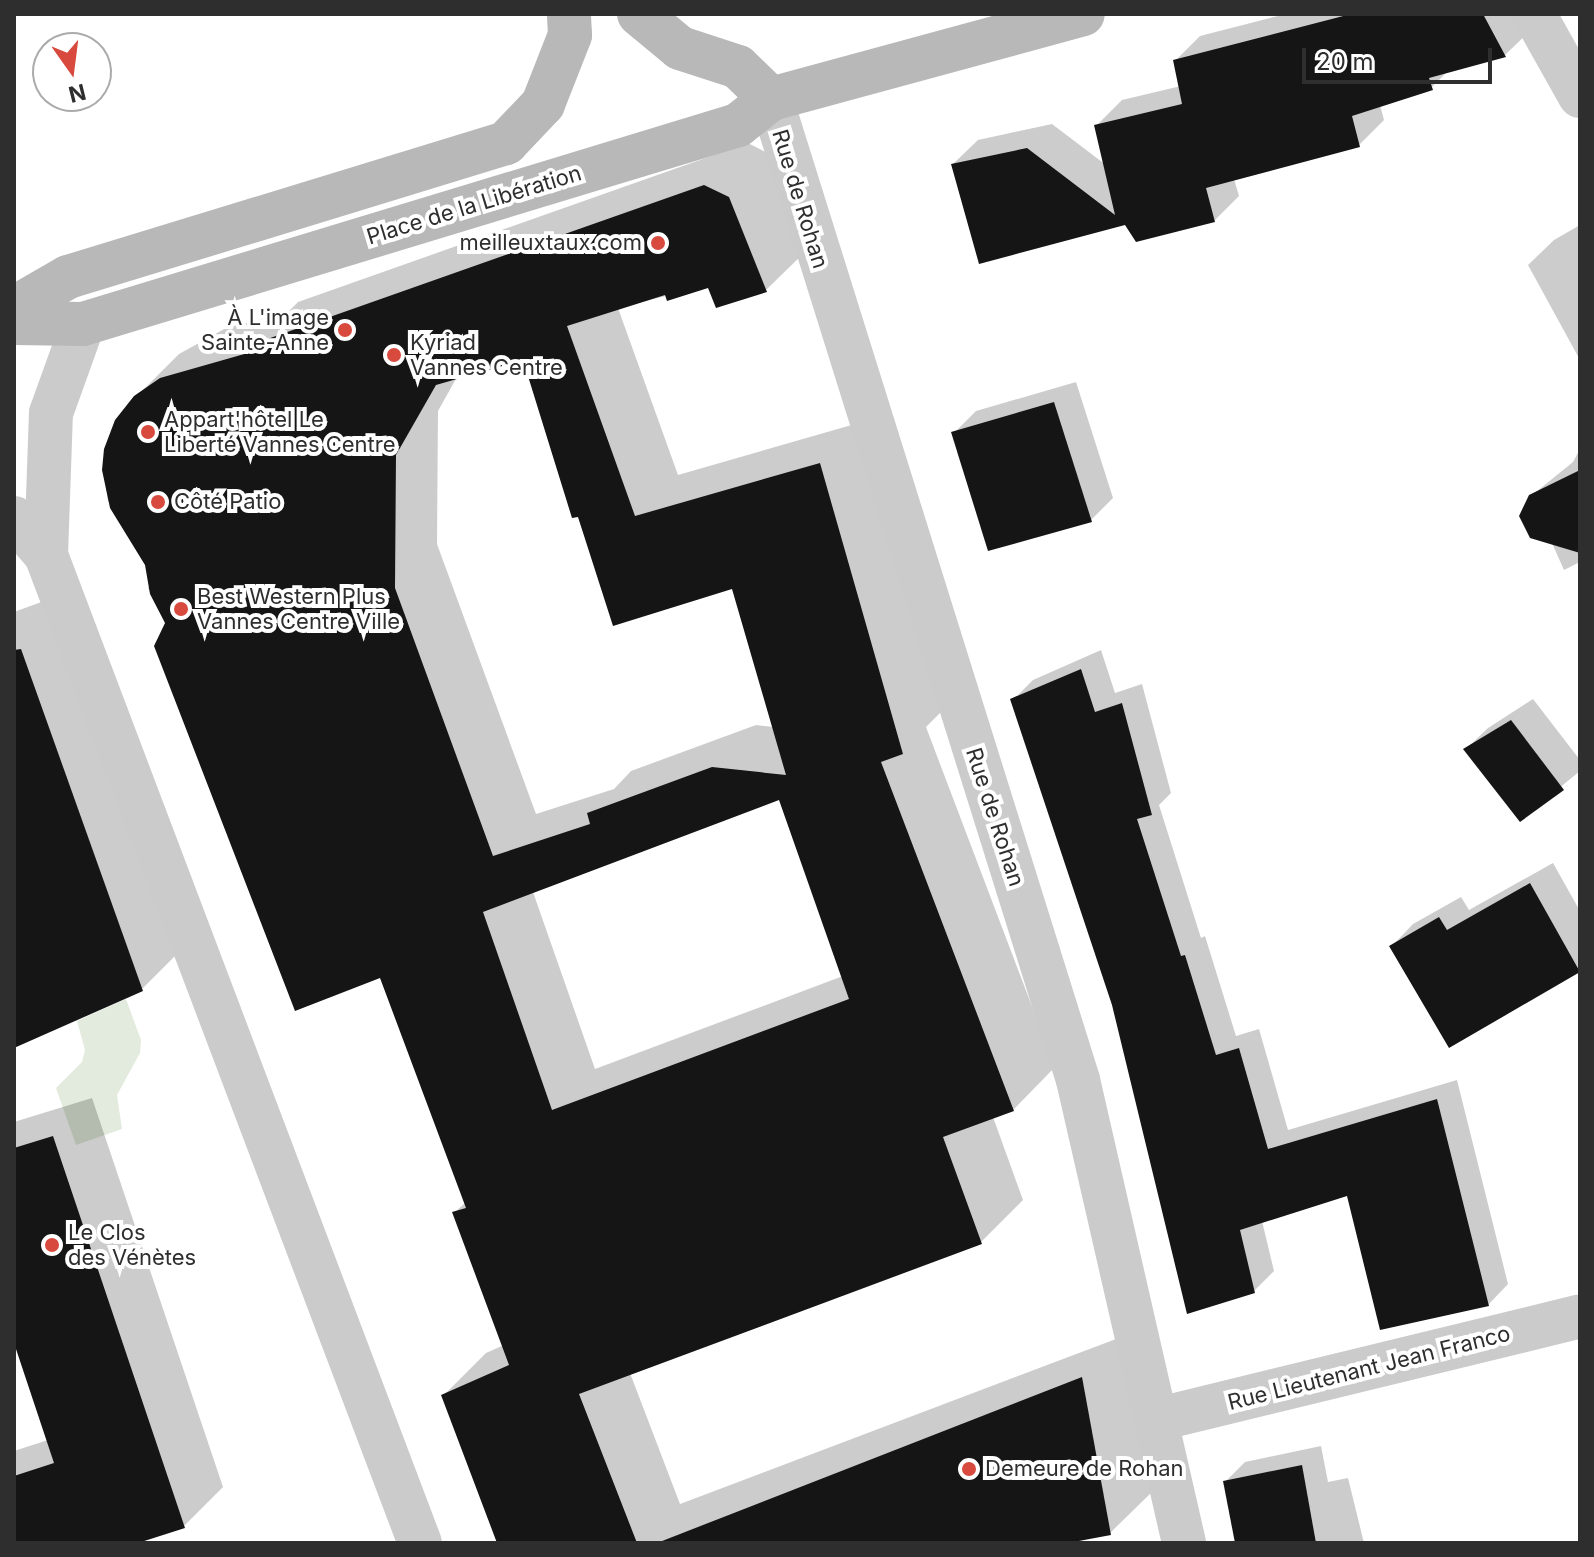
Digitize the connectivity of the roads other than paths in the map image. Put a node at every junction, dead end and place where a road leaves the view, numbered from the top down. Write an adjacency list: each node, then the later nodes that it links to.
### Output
1 (569, 14): 7 (main road)
2 (639, 14): 6 (main road)
3 (1083, 14): 6 (main road)
4 (1534, 14): 5 (street)
5 (1580, 96)
6 (771, 99): 9 (main road, Place de la Libération); 13 (street, Rue de Rohan)
7 (14, 308)
8 (14, 323): 9 (main road, Place de la Libération)
9 (83, 324): 11 (street)
10 (14, 518): 11 (street)
11 (46, 555): 14 (street)
12 (1580, 1316): 13 (street, Rue Lieutenant Jean Franco)
13 (1159, 1419): 15 (street, Rue de Rohan)
14 (420, 1543)
15 (1184, 1543)

